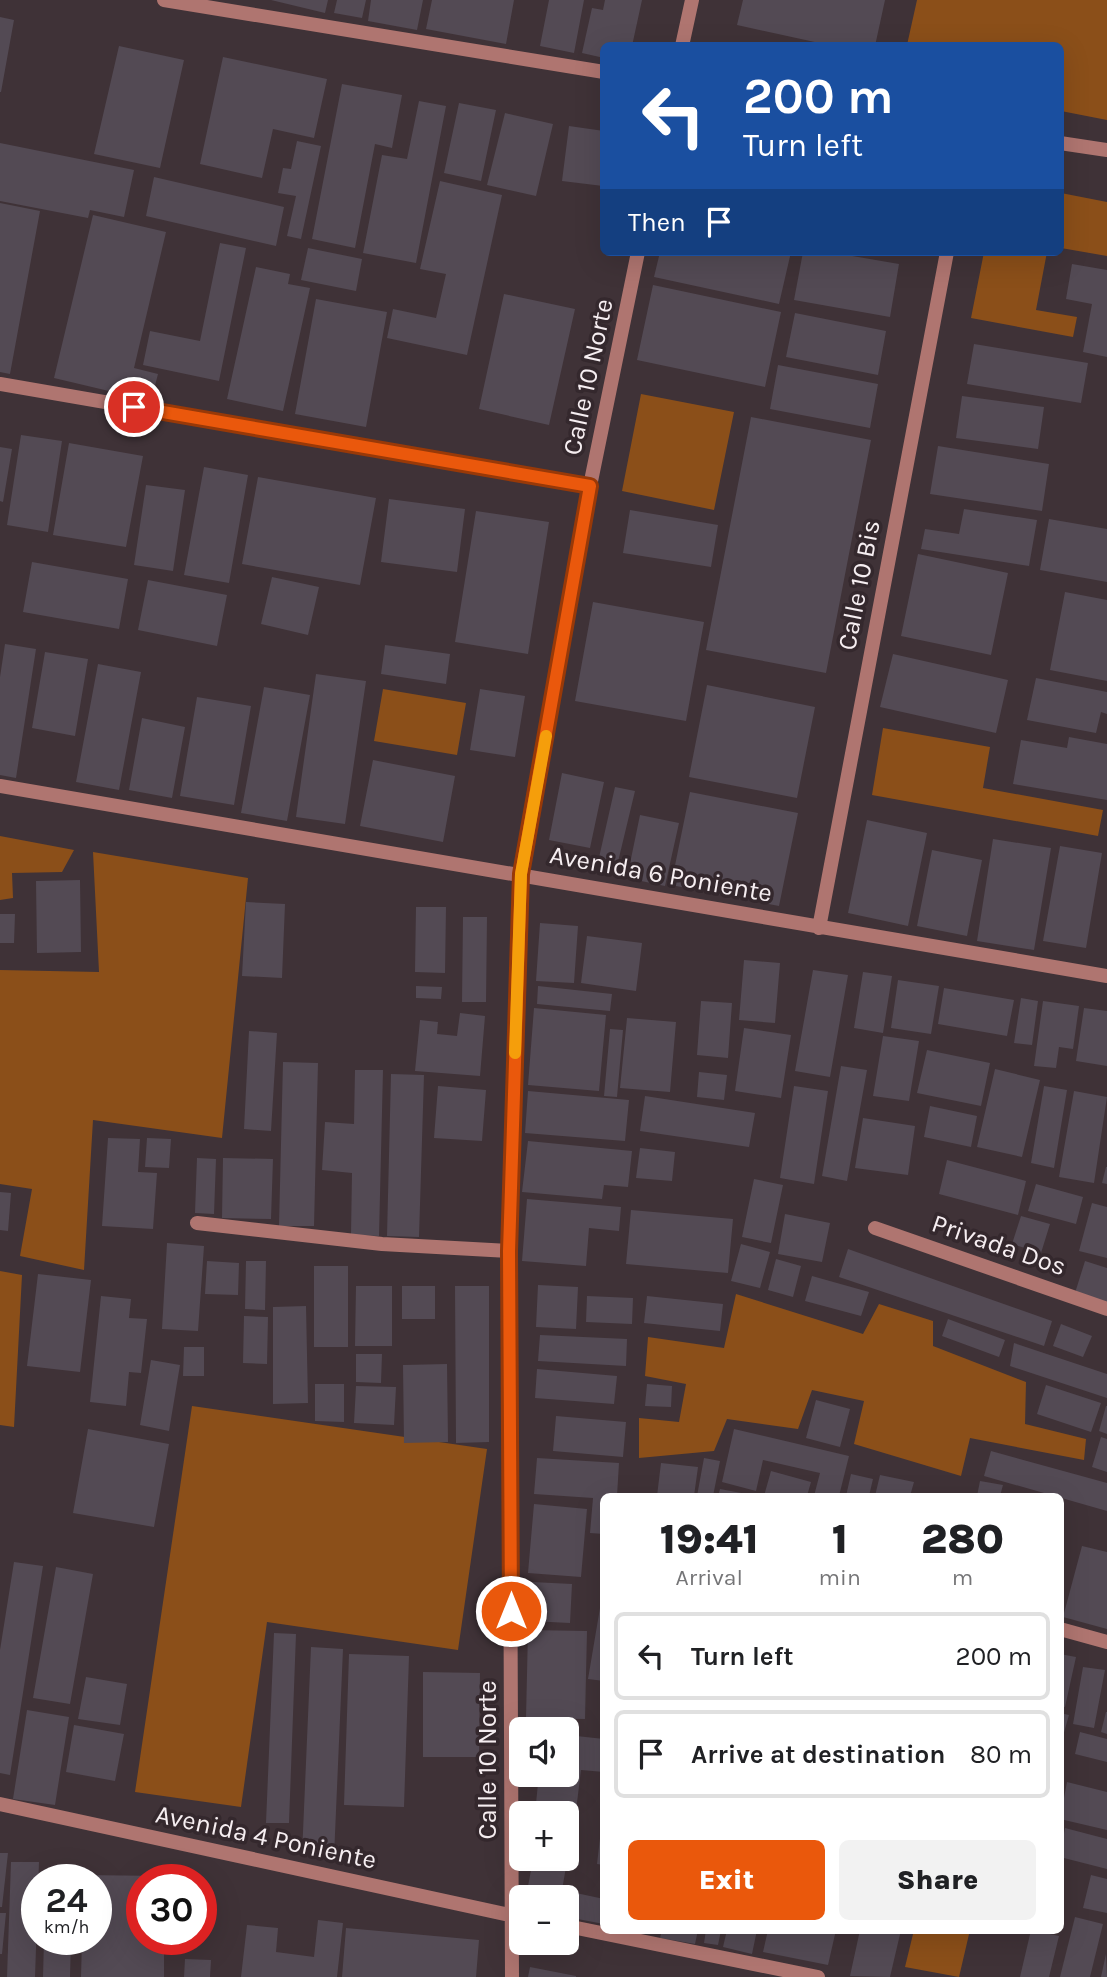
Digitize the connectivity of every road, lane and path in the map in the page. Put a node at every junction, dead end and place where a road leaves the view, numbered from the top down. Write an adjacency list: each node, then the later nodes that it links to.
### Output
1 (164, 0): 4 (street)
2 (692, 0): 3 (street)
3 (683, 42)
4 (600, 71)
5 (1064, 144): 6 (street)
6 (1107, 150)
7 (637, 256): 10 (street, Calle 10 Norte)
8 (946, 256): 13 (street, Calle 10 Bis)
9 (0, 384): 10 (street)
10 (590, 486): 12 (street, Calle 10 Norte)
11 (0, 786): 12 (street, Avenida 6 Poniente)
12 (521, 874): 13 (street, Avenida 6 Poniente); 17 (street, Calle 10 Norte)
13 (819, 928): 14 (street, Avenida 6 Poniente)
14 (1107, 976)
15 (197, 1223): 17 (street)
16 (875, 1228): 18 (street, Privada Dos)
17 (509, 1251): 22 (street, Calle 10 Norte)
18 (1107, 1309)
19 (1064, 1630): 20 (street)
20 (1107, 1642)
21 (0, 1804): 23 (street, Avenida 4 Poniente)
22 (517, 1885)
23 (509, 1914)
24 (579, 1928): 25 (street)
25 (600, 1933)
26 (606, 1934): 29 (street)
27 (514, 1955): 28 (street, Calle 10 Norte)
28 (512, 1977)
29 (818, 1977)

